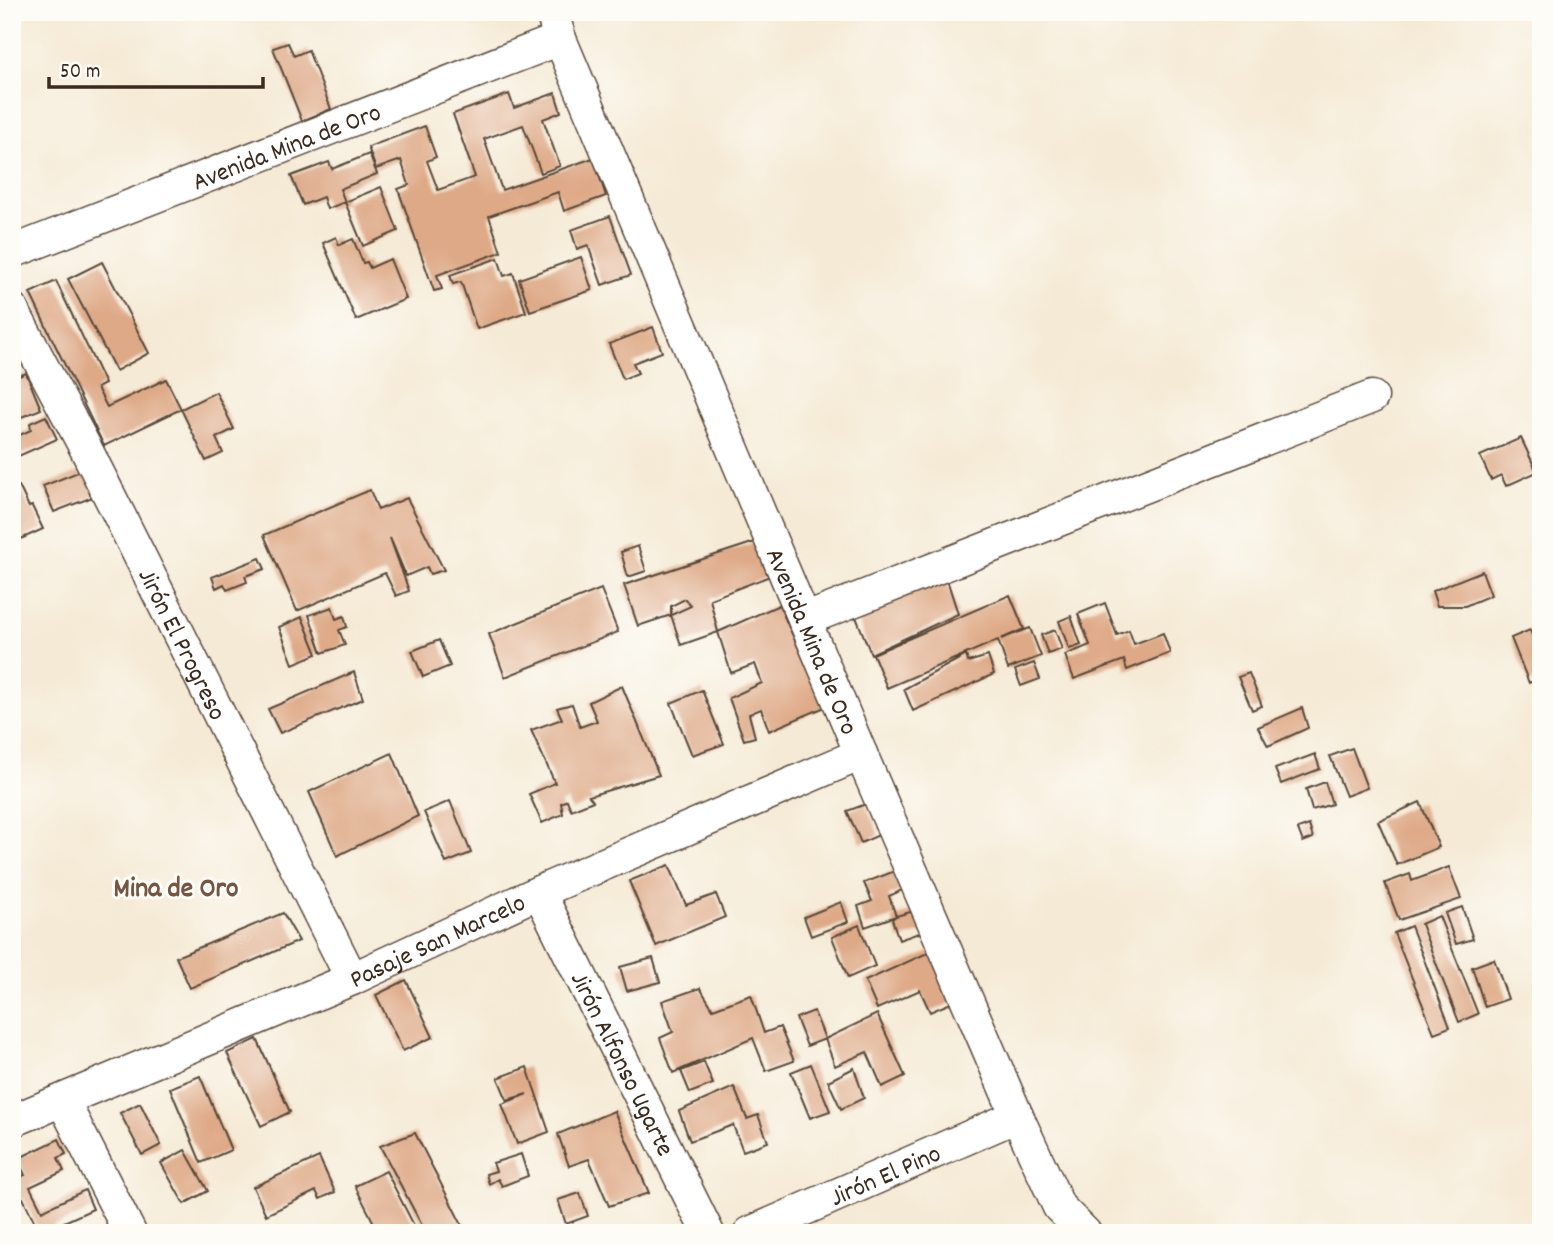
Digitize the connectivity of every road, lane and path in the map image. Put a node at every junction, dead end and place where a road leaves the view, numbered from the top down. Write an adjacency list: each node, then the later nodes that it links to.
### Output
1 (556, 26): 2 (street, Avenida Mina de Oro); 5 (street, Avenida Mina de Oro)
2 (12, 252)
3 (12, 309): 8 (street, Jirón El Progreso)
4 (1372, 397): 5 (street)
5 (804, 620): 6 (street, Avenida Mina de Oro)
6 (861, 754): 7 (street, Pasaje San Marcelo); 10 (street, Avenida Mina de Oro)
7 (539, 892): 8 (street, Pasaje San Marcelo); 13 (street, Jirón Alfonso Ugarte)
8 (352, 979): 9 (street, Pasaje San Marcelo)
9 (63, 1101): 11 (street, Pasaje San Marcelo); 12 (street)
10 (1017, 1116): 14 (street, Jirón El Pino); 15 (street, Avenida Mina de Oro)
11 (12, 1121)
12 (130, 1233)
13 (708, 1233)
14 (750, 1233)
15 (1085, 1233)

